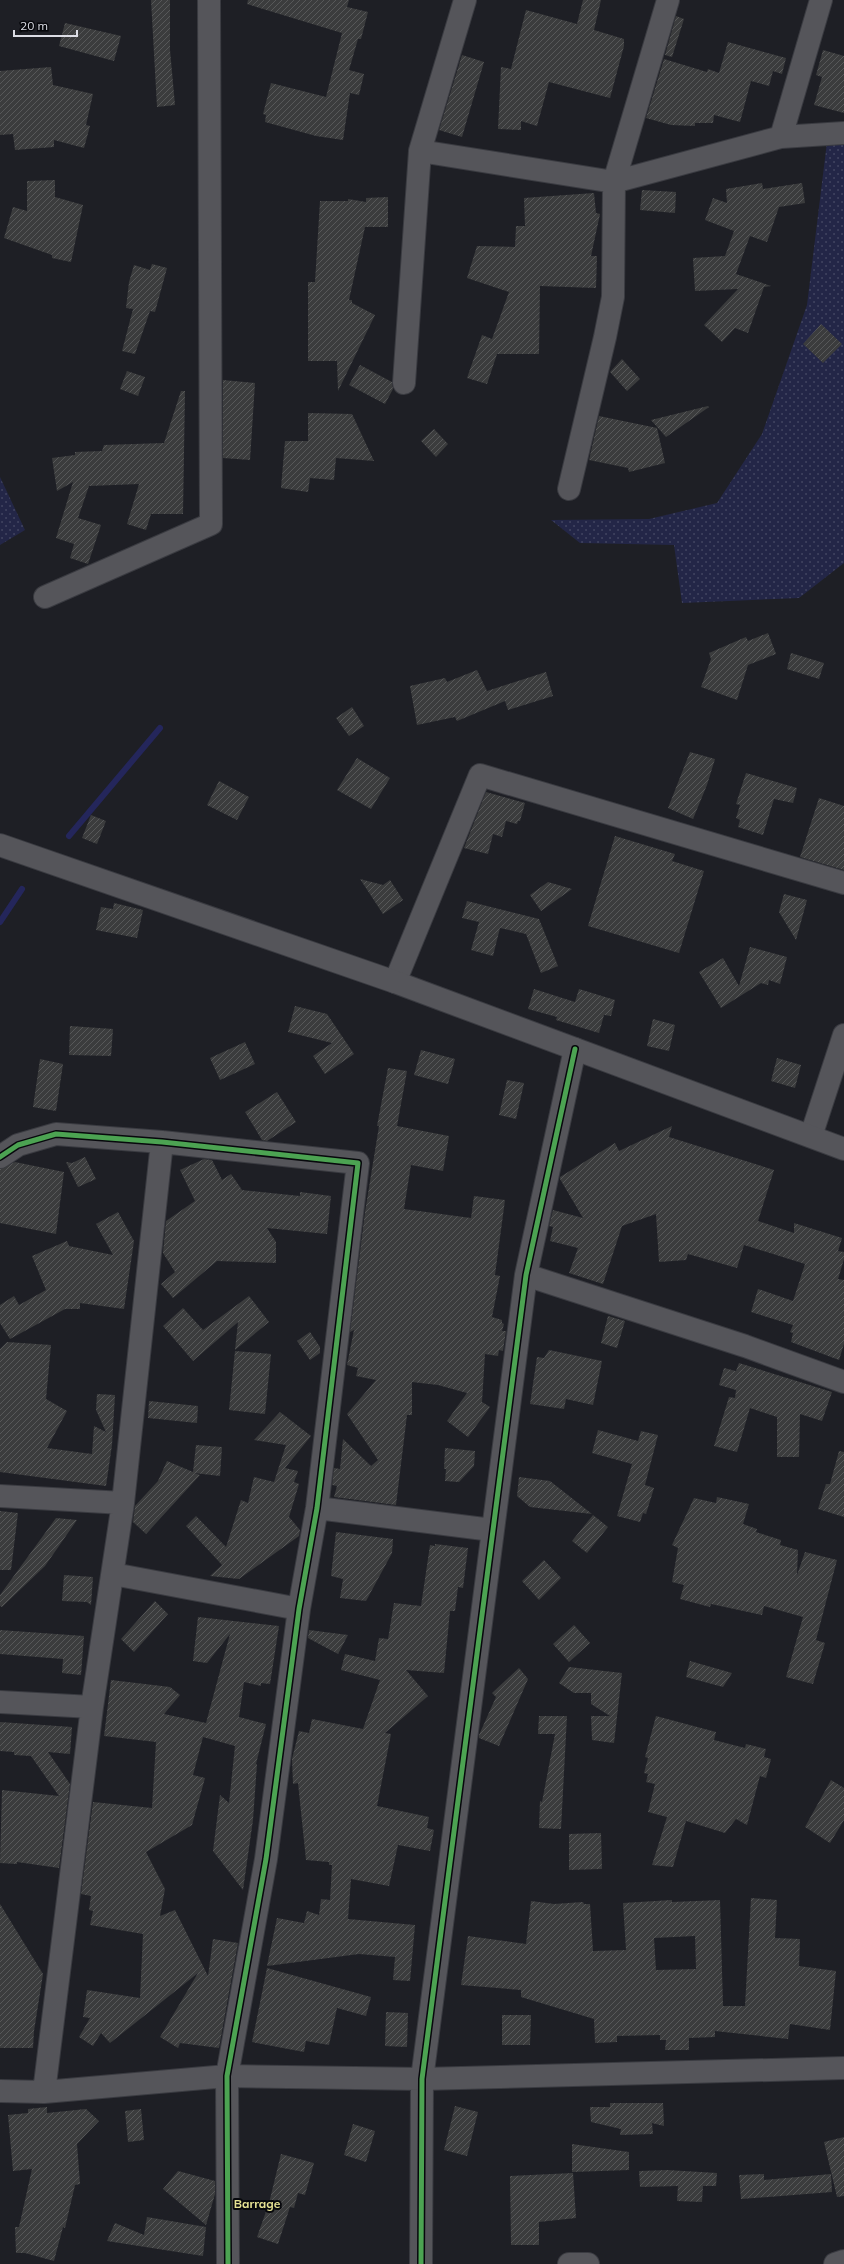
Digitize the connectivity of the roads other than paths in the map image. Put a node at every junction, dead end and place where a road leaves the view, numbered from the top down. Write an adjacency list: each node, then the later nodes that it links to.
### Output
1 (209, 0): 11 (street)
2 (465, 0): 7 (street)
3 (668, 0): 8 (street)
4 (821, 0): 6 (street)
5 (844, 133): 6 (street)
6 (781, 137): 8 (street)
7 (420, 150): 8 (street); 9 (street)
8 (614, 182): 10 (street)
9 (404, 383)
10 (568, 489)
11 (45, 597)
12 (0, 845): 14 (street)
13 (844, 883): 14 (street)
14 (395, 982): 16 (street)
15 (844, 1035): 17 (street)
16 (575, 1049): 17 (street); 21 (street)
17 (811, 1136): 19 (street)
18 (162, 1142): 20 (street); 24 (street); 25 (street)
19 (844, 1149)
20 (0, 1157)
21 (526, 1275): 22 (street); 26 (street)
22 (844, 1382)
23 (0, 1496): 24 (street)
24 (124, 1503): 27 (street)
25 (317, 1508): 26 (street); 28 (street)
26 (492, 1530): 33 (street)
27 (113, 1574): 28 (street); 30 (street)
28 (299, 1609): 32 (street)
29 (0, 1702): 30 (street)
30 (92, 1707): 35 (street)
31 (844, 2068): 33 (street)
32 (227, 2076): 33 (street); 35 (street); 37 (street)
33 (422, 2079): 38 (street)
34 (0, 2091): 35 (street)
35 (44, 2092)
36 (844, 2262): 41 (street)
37 (228, 2264)
38 (421, 2264)
39 (569, 2264): 40 (street)
40 (588, 2264)
41 (835, 2264)

